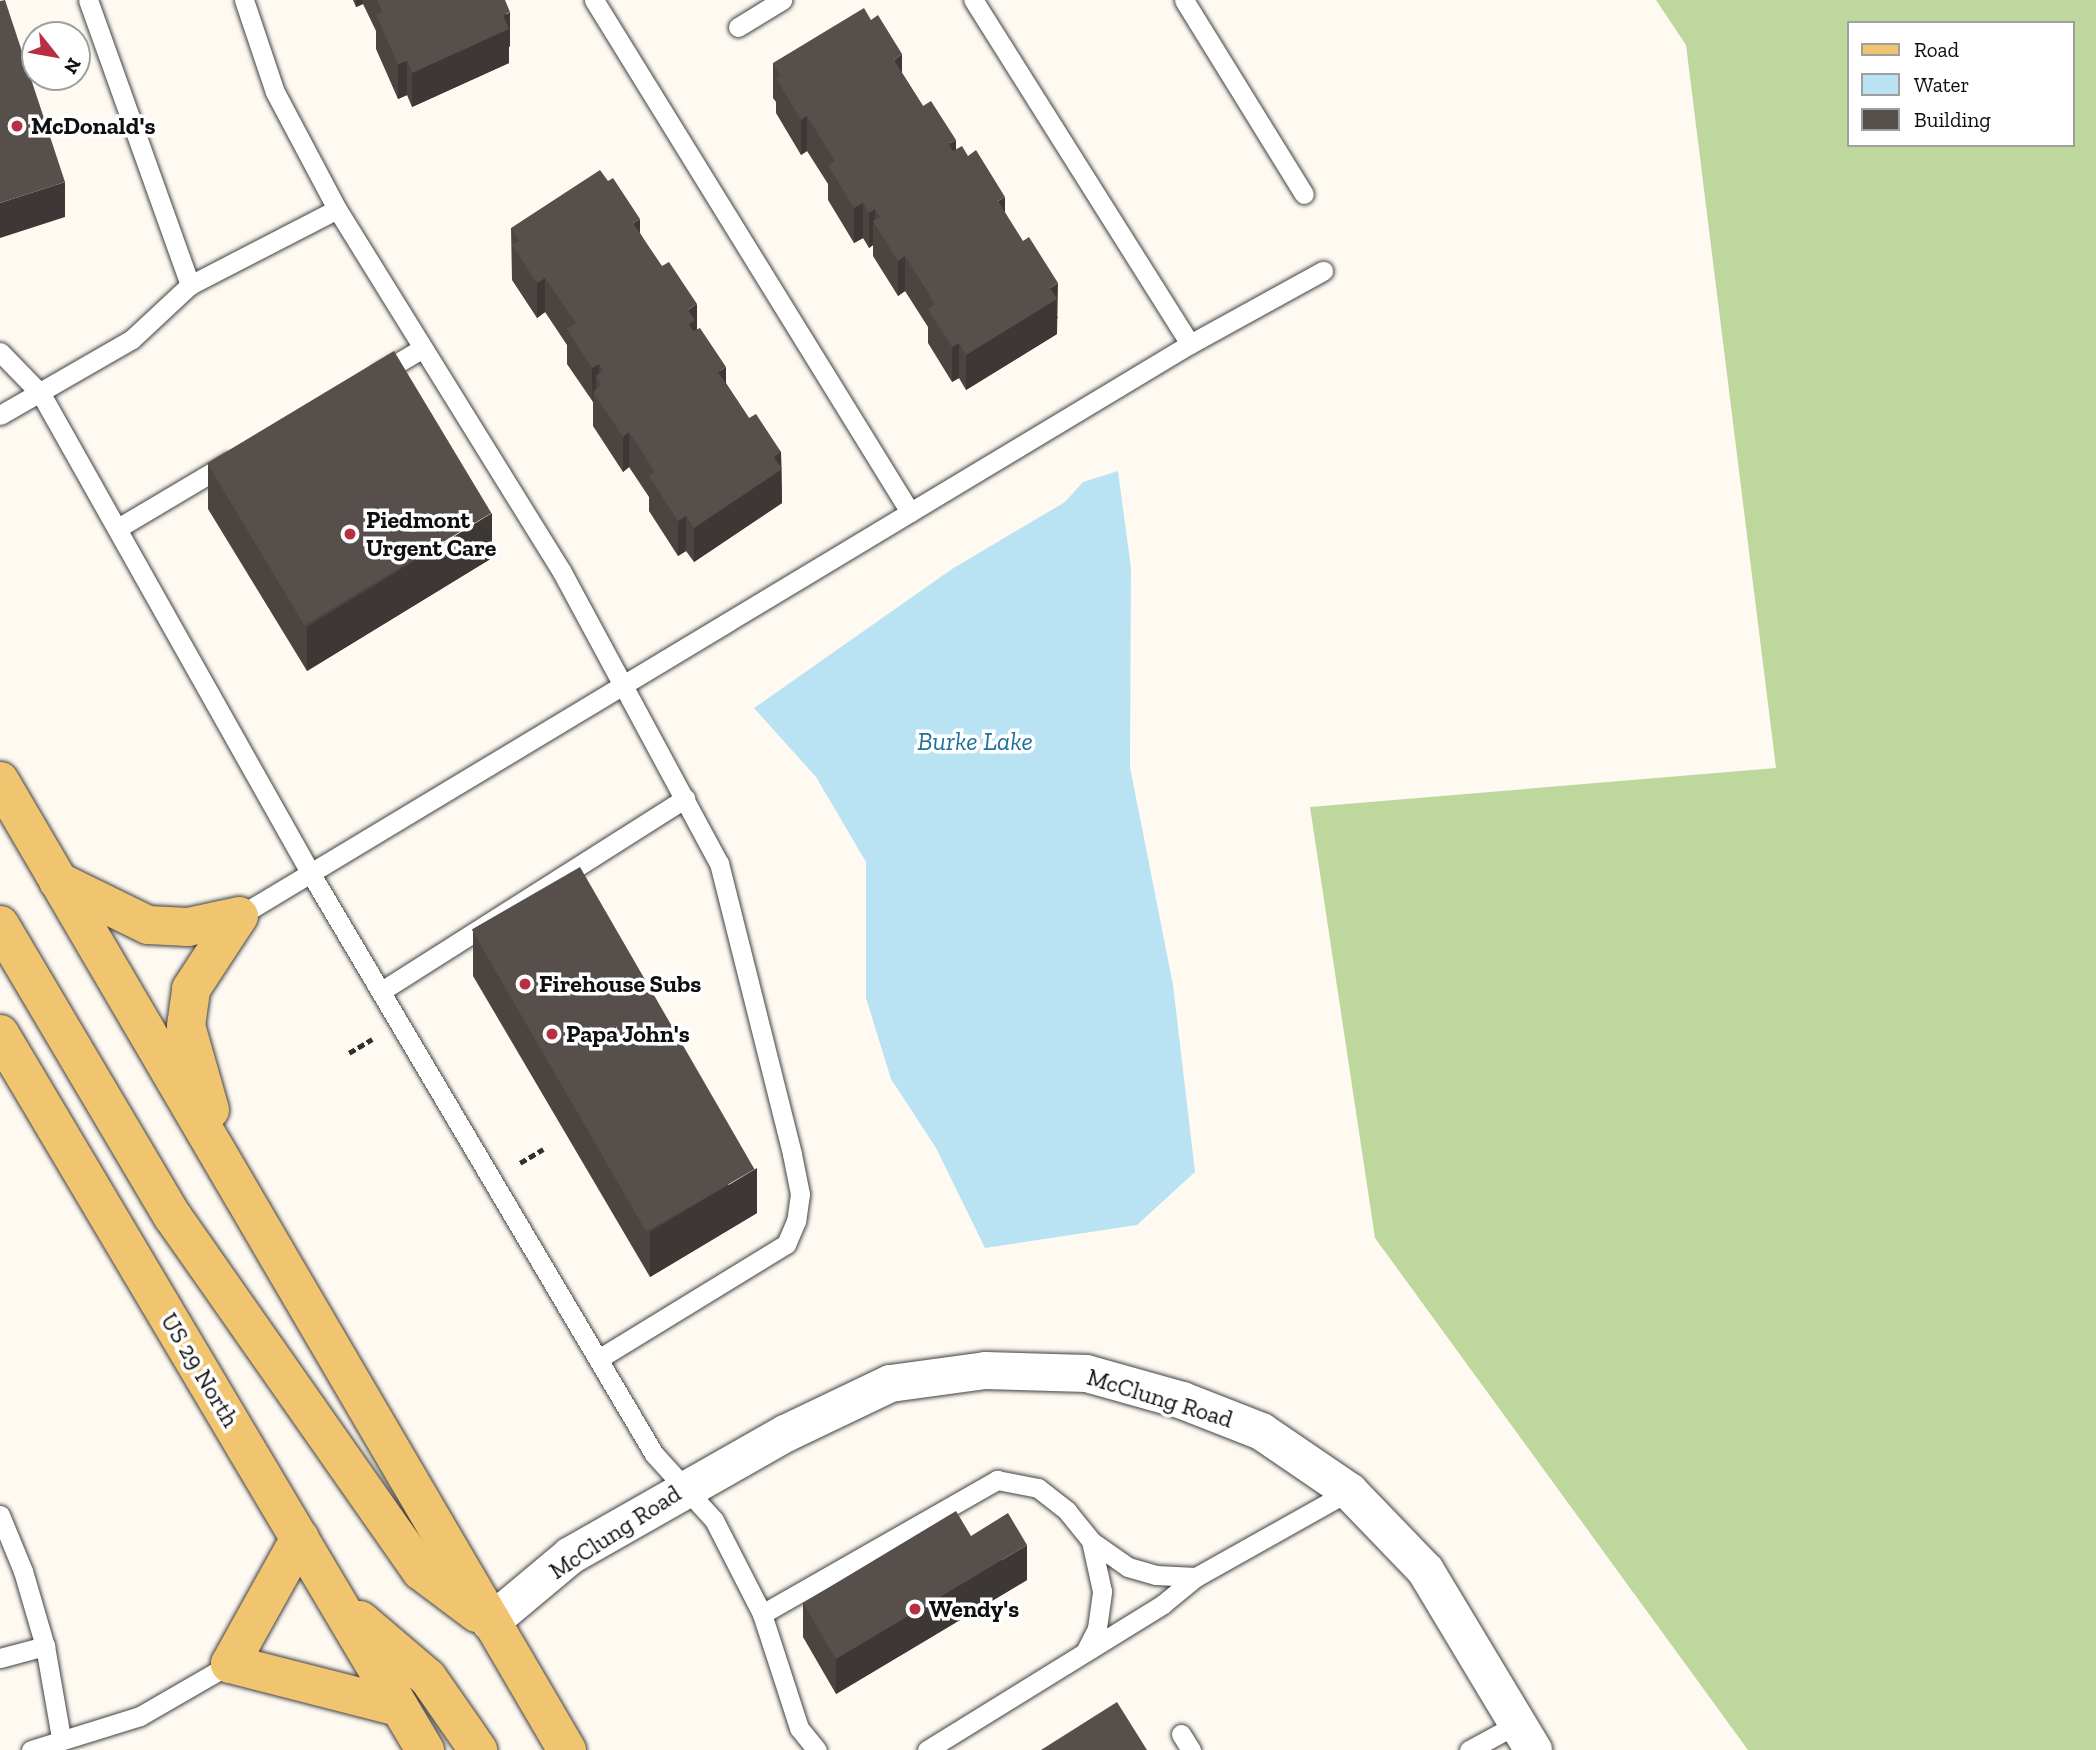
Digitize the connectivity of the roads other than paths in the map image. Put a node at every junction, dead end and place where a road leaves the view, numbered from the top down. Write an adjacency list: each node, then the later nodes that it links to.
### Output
1 (88, 0): 11 (lane)
2 (244, 0): 9 (lane)
3 (594, 0): 19 (lane)
4 (782, 0): 7 (lane)
5 (973, 0): 12 (lane)
6 (1184, 0): 8 (lane)
7 (738, 27)
8 (1304, 194)
9 (337, 209): 11 (lane); 13 (lane)
10 (1322, 271): 12 (lane)
11 (190, 285): 16 (lane)
12 (1190, 344): 19 (lane)
13 (423, 348): 15 (lane); 21 (lane)
14 (0, 352): 16 (lane)
15 (365, 383)
16 (41, 394): 17 (lane); 20 (lane)
17 (0, 415)
18 (247, 452): 20 (lane)
19 (910, 512): 21 (lane)
20 (118, 528): 24 (lane)
21 (625, 684): 23 (lane); 24 (lane)
22 (0, 781): 25 (main road)
23 (685, 798): 28 (lane); 31 (lane)
24 (311, 874): 26 (lane); 28 (lane)
25 (58, 881): 26 (main road); 30 (main road)
26 (239, 916): 30 (main road)
27 (0, 925): 40 (main road)
28 (383, 990): 31 (lane)
29 (0, 1034): 35 (main road, US 29 North)
30 (223, 1160): 40 (main road)
31 (598, 1359): 32 (lane)
32 (682, 1488): 33 (street, McClung Road); 39 (lane); 40 (street, McClung Road)
33 (1349, 1491): 37 (lane); 46 (street, McClung Road)
34 (0, 1515): 41 (lane)
35 (300, 1538): 38 (main road, US 29 North); 44 (main road)
36 (1091, 1541): 37 (lane); 39 (lane); 42 (lane)
37 (1196, 1577): 42 (lane)
38 (334, 1598): 45 (main road, US 29 North); 50 (main road)
39 (762, 1614): 52 (lane)
40 (490, 1622): 51 (main road)
41 (45, 1646): 43 (lane); 47 (lane)
42 (1084, 1653): 53 (lane)
43 (0, 1658)
44 (230, 1664): 45 (main road); 47 (lane)
45 (399, 1707): 49 (main road, US 29 North)
46 (1525, 1737): 54 (lane)
47 (61, 1738): 48 (lane)
48 (31, 1750)
49 (425, 1750)
50 (478, 1750)
51 (567, 1750)
52 (817, 1750)
53 (927, 1750)
54 (1469, 1750)

